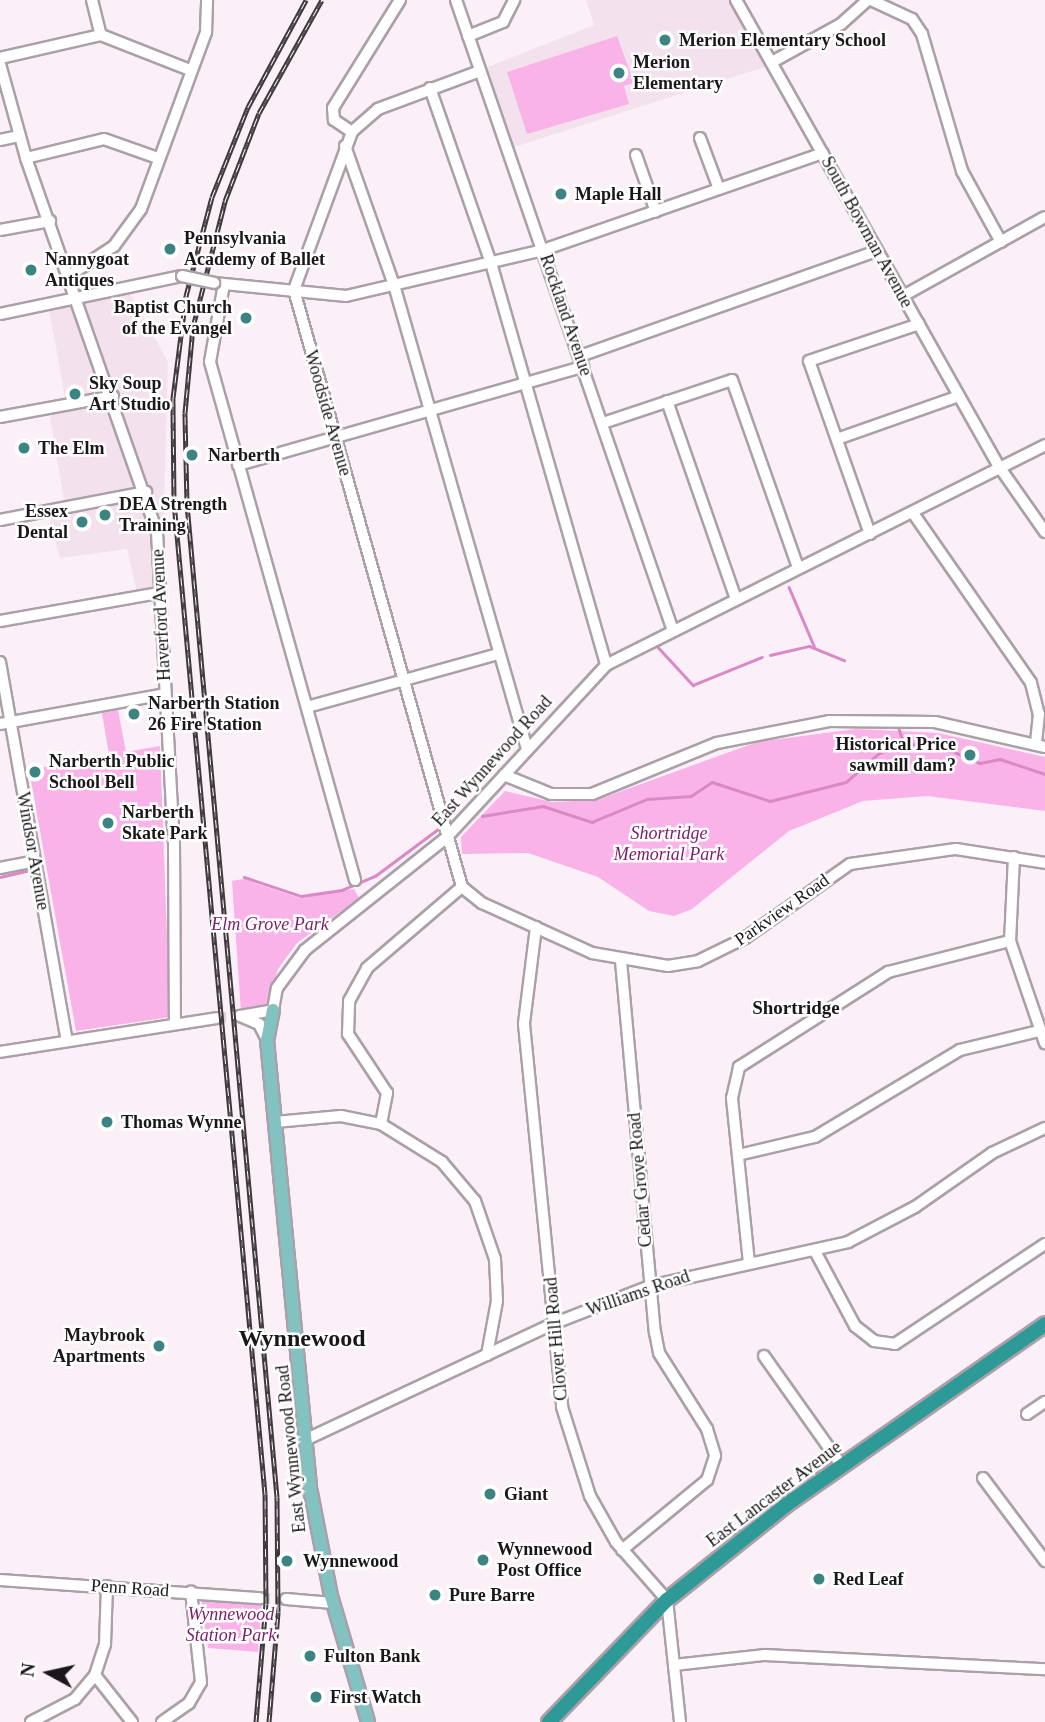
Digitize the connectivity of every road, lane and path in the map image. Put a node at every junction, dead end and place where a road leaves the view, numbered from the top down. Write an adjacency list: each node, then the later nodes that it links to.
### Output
1 (92, 0): 8 (street)
2 (207, 0): 13 (street)
3 (400, 0): 16 (street)
4 (456, 0): 9 (street, Rockland Avenue)
5 (514, 0): 9 (street)
6 (736, 0): 11 (street, South Bowman Avenue)
7 (870, 0): 11 (street); 30 (street)
8 (101, 35): 10 (street); 13 (street)
9 (468, 36): 14 (street, Rockland Avenue)
10 (0, 58)
11 (772, 62): 21 (street, South Bowman Avenue)
12 (0, 64): 17 (street, Haverford Avenue)
13 (190, 70): 23 (street)
14 (480, 71): 15 (street); 31 (street, Rockland Avenue)
15 (430, 88): 16 (street); 33 (street)
16 (352, 132): 20 (street)
17 (19, 136): 19 (street); 24 (street, Haverford Avenue)
18 (700, 138): 25 (street)
19 (0, 140)
20 (345, 146): 36 (street); 37 (street)
21 (823, 153): 25 (street); 32 (street, South Bowman Avenue)
22 (636, 155): 26 (street)
23 (155, 157): 24 (street); 34 (street)
24 (26, 158): 28 (street, Haverford Avenue)
25 (719, 189): 26 (street)
26 (656, 212): 31 (street)
27 (1045, 217): 30 (street)
28 (50, 220): 29 (street); 34 (street, Haverford Avenue)
29 (0, 230)
30 (1001, 242): 38 (street)
31 (543, 250): 33 (street); 42 (street, Rockland Avenue)
32 (877, 251): 38 (street, South Bowman Avenue); 42 (street)
33 (491, 263): 36 (street); 44 (street)
34 (70, 275): 39 (street, Haverford Avenue)
35 (219, 284): 37 (street); 39 (street, bridge); 55 (street)
36 (394, 285): 37 (street); 48 (street)
37 (294, 290): 51 (street, Woodside Avenue)
38 (903, 296): 41 (street, South Bowman Avenue)
39 (79, 300): 40 (street); 45 (street, Haverford Avenue)
40 (0, 314)
41 (919, 324): 46 (street, South Bowman Avenue); 52 (street)
42 (580, 356): 43 (street, Rockland Avenue)
43 (583, 367): 44 (street); 50 (street, Rockland Avenue)
44 (525, 383): 48 (street); 68 (street)
45 (113, 396): 49 (street); 56 (street, Haverford Avenue)
46 (959, 396): 52 (street); 54 (street, South Bowman Avenue)
47 (667, 401): 50 (street); 61 (street); 63 (street)
48 (431, 410): 51 (street); 66 (street)
49 (0, 417)
50 (603, 423): 65 (street, Rockland Avenue)
51 (334, 437): 55 (street); 69 (street, Woodside Avenue)
52 (836, 439): 60 (street)
53 (1045, 444): 54 (street, East Wynnewood Road)
54 (998, 465): 57 (street, East Wynnewood Road); 59 (street, South Bowman Avenue)
55 (238, 466): 71 (street)
56 (146, 492): 58 (street); 62 (street, Haverford Avenue)
57 (913, 513): 60 (street, East Wynnewood Road); 74 (street)
58 (0, 520)
59 (1045, 532)
60 (870, 534): 61 (street, East Wynnewood Road)
61 (798, 567): 63 (street, East Wynnewood Road)
62 (159, 593): 64 (street); 70 (street, Haverford Avenue)
63 (736, 599): 65 (street, East Wynnewood Road)
64 (0, 621)
65 (673, 631): 68 (street, East Wynnewood Road)
66 (498, 654): 69 (street); 75 (street)
67 (0, 662): 72 (street, Windsor Avenue)
68 (606, 665): 75 (street, East Wynnewood Road)
69 (404, 680): 71 (street); 77 (street, Woodside Avenue)
70 (165, 694): 72 (street); 89 (street, Haverford Avenue)
71 (307, 706): 82 (street)
72 (11, 722): 73 (street); 79 (street, Windsor Avenue)
73 (0, 724)
74 (1040, 746): 76 (street)
75 (527, 750): 76 (street, East Wynnewood Road)
76 (504, 775): 77 (street, East Wynnewood Road)
77 (447, 837): 83 (street); 87 (street, East Wynnewood Road)
78 (1014, 857): 80 (street, Parkview Road); 85 (street); 86 (street, Parkview Road)
79 (35, 861): 81 (street); 92 (street, Windsor Avenue)
80 (1045, 863)
81 (0, 868)
82 (355, 880)
83 (462, 887): 84 (street, Parkview Road); 96 (street)
84 (536, 927): 86 (street, Parkview Road); 103 (street, Clover Hill Road)
85 (1010, 941): 90 (street); 98 (street)
86 (621, 961): 102 (street, Cedar Grove Road)
87 (273, 1010): 91 (main road, East Wynnewood Road); 91 (street)
88 (216, 1018): 89 (street)
89 (175, 1023): 92 (street)
90 (1040, 1031): 93 (street); 98 (street)
91 (267, 1040): 95 (main road, East Wynnewood Road)
92 (67, 1041): 94 (street)
93 (1045, 1043)
94 (0, 1052)
95 (275, 1122): 96 (street); 109 (main road, East Wynnewood Road)
96 (381, 1124): 105 (street)
97 (1045, 1128): 100 (street, Williams Road)
98 (738, 1155): 101 (street)
99 (1045, 1244): 100 (street)
100 (816, 1253): 101 (street, Williams Road)
101 (749, 1263): 102 (street, Williams Road)
102 (650, 1286): 103 (street, Williams Road); 112 (street, Cedar Grove Road)
103 (555, 1323): 105 (street, Williams Road); 112 (street, Clover Hill Road)
104 (1045, 1324): 110 (highway, East Lancaster Avenue)
105 (487, 1355): 109 (street, Williams Road)
106 (764, 1356): 110 (street)
107 (1045, 1402): 108 (street)
108 (1027, 1414)
109 (307, 1439): 120 (main road, East Wynnewood Road)
110 (842, 1466): 119 (highway, East Lancaster Avenue)
111 (984, 1478): 113 (street)
112 (622, 1550): 119 (street, Clover Hill Road)
113 (1045, 1561)
114 (0, 1580): 115 (street, Penn Road)
115 (107, 1586): 116 (street, Penn Road); 123 (street)
116 (191, 1592): 117 (street, Penn Road); 126 (street)
117 (260, 1598)
118 (286, 1599): 120 (street)
119 (667, 1600): 121 (street); 128 (highway, East Lancaster Avenue)
120 (333, 1603): 127 (main road, East Wynnewood Road)
121 (674, 1665): 122 (street); 129 (street)
122 (1045, 1669)
123 (95, 1675): 124 (street); 125 (street)
124 (31, 1722)
125 (132, 1722)
126 (162, 1722)
127 (368, 1722)
128 (549, 1722)
129 (680, 1722)

